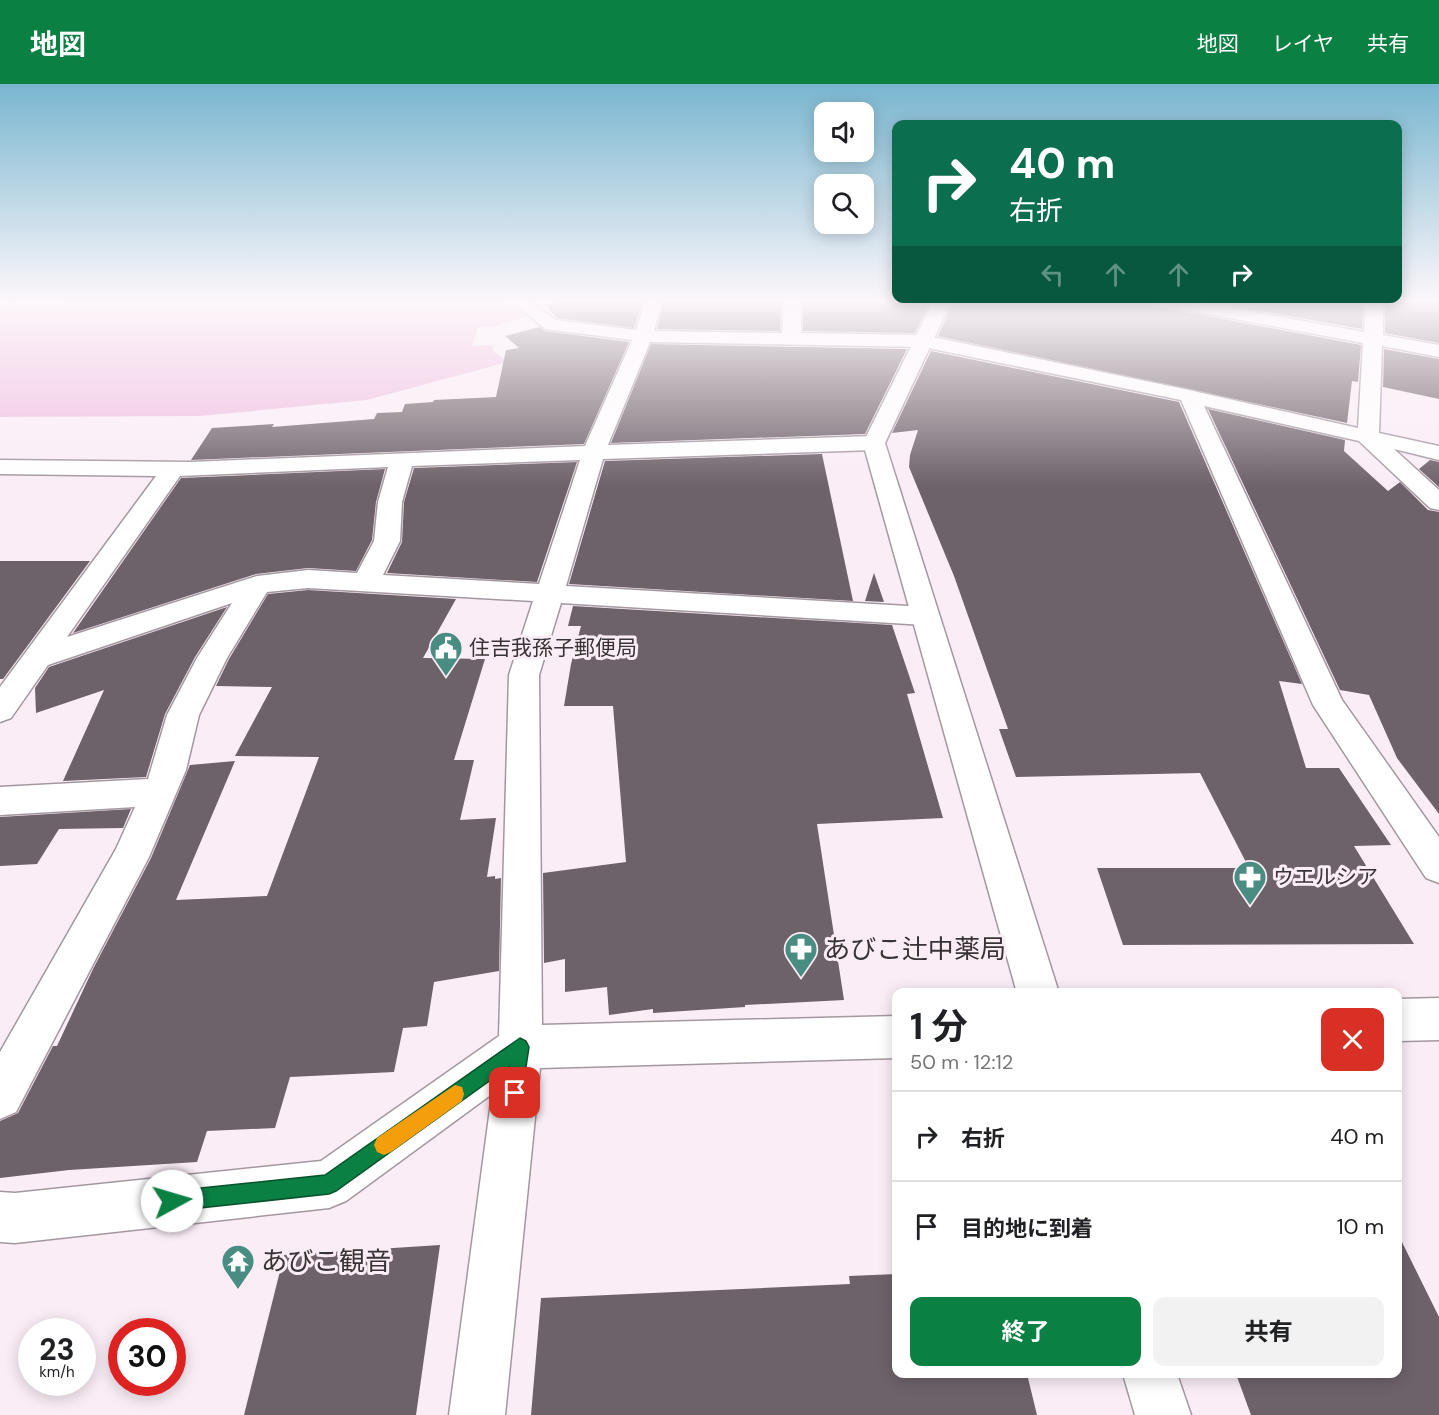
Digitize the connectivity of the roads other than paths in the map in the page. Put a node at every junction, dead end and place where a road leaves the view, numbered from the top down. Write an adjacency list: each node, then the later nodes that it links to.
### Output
1 (632, 362): 8 (street)
2 (913, 362): 7 (street)
3 (1025, 362): 5 (street)
4 (1371, 362): 6 (street)
5 (1189, 396): 6 (street); 22 (street)
6 (1368, 438): 9 (street); 13 (street)
7 (874, 443): 8 (street); 17 (street)
8 (594, 452): 10 (street); 16 (street)
9 (1439, 453)
10 (402, 459): 12 (street); 14 (street)
11 (0, 467): 12 (street)
12 (173, 469): 18 (street)
13 (1439, 503)
14 (365, 583): 15 (street); 16 (street)
15 (257, 585): 18 (street); 20 (street)
16 (550, 592): 17 (street); 27 (street)
17 (925, 616): 23 (street)
18 (37, 658): 19 (street)
19 (0, 710)
20 (159, 792): 21 (street); 28 (street)
21 (0, 801)
22 (1439, 867)
23 (1037, 988)
24 (1439, 1019): 25 (street)
25 (1402, 1020)
26 (892, 1037): 27 (street)
27 (520, 1047): 29 (street); 31 (street)
28 (0, 1096)
29 (0, 1217)
30 (1151, 1378): 32 (street)
31 (477, 1415)
32 (1163, 1415)

